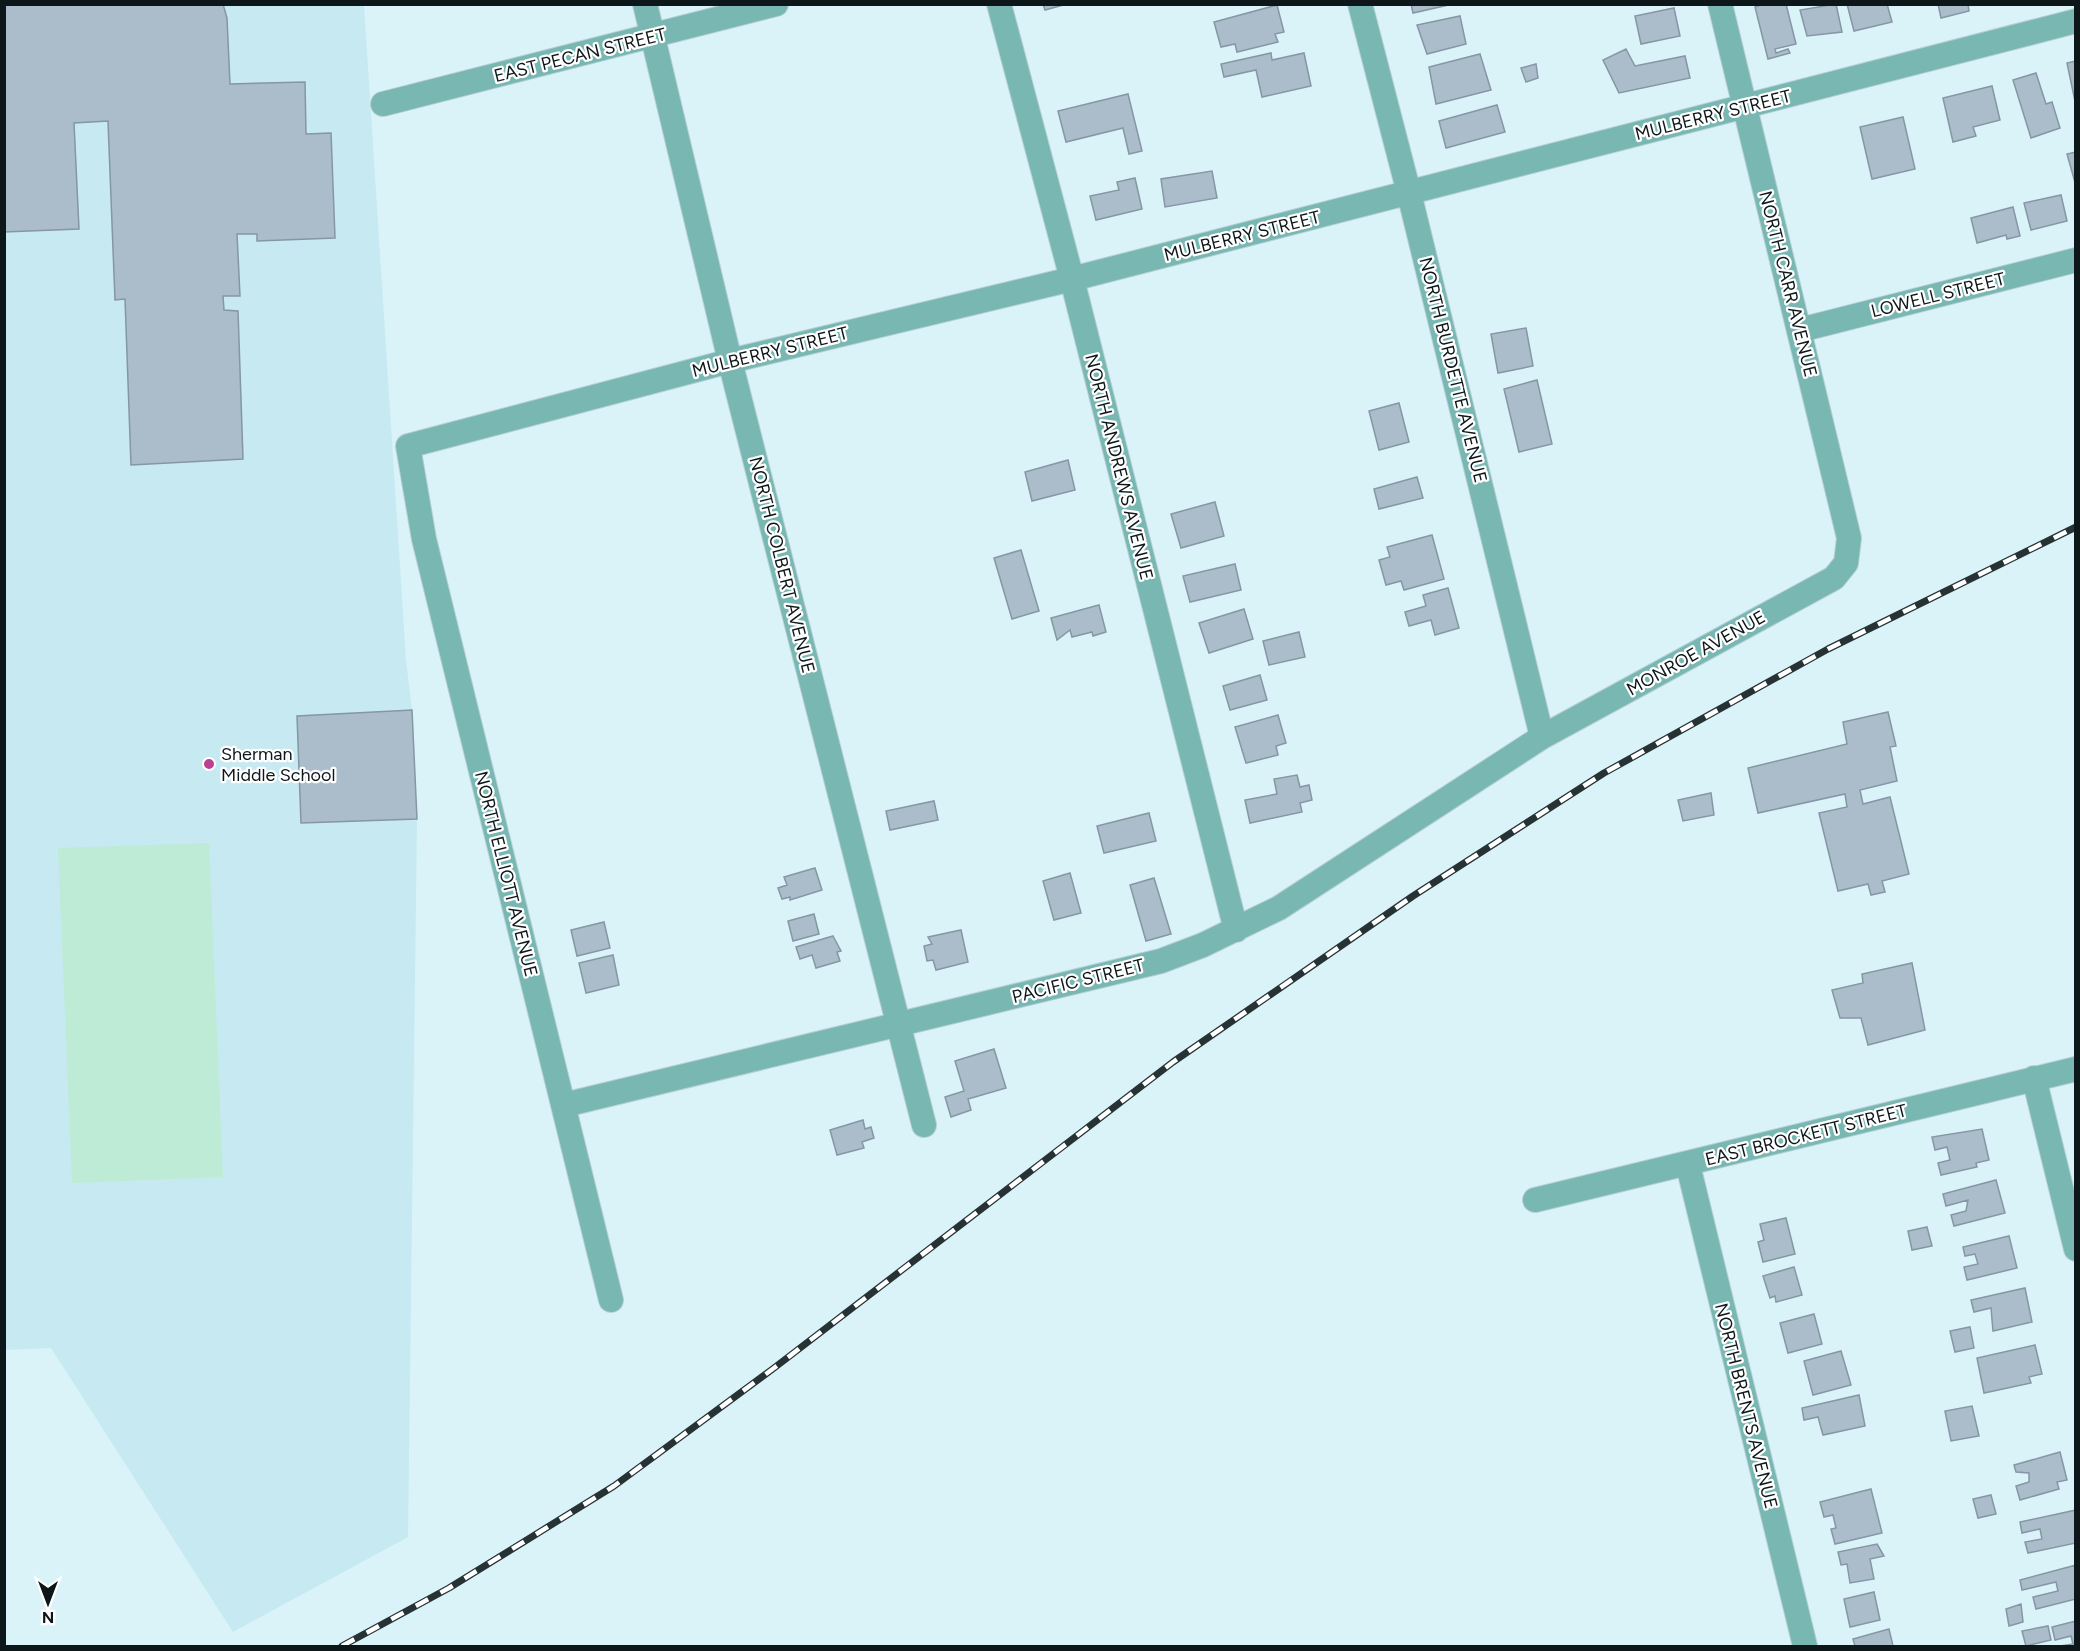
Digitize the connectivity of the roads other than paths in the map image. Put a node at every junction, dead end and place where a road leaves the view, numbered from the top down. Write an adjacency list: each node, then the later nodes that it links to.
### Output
1 (645, 4): 7 (street, NORTH COLBERT AVENUE)
2 (776, 4): 7 (street, EAST PECAN STREET)
3 (999, 4): 12 (street, NORTH ANDREWS AVENUE)
4 (1360, 4): 10 (street, NORTH BURDETTE AVENUE)
5 (1720, 4): 9 (street, NORTH CARR AVENUE)
6 (2076, 21): 9 (street, MULBERRY STREET)
7 (653, 37): 8 (street, EAST PECAN STREET); 14 (street, NORTH COLBERT AVENUE)
8 (383, 104)
9 (1745, 107): 10 (street, MULBERRY STREET); 13 (street, NORTH CARR AVENUE)
10 (1409, 193): 12 (street, MULBERRY STREET); 17 (street, NORTH BURDETTE AVENUE)
11 (2076, 260): 13 (street, LOWELL STREET)
12 (1072, 279): 14 (street, MULBERRY STREET); 18 (street, NORTH ANDREWS AVENUE)
13 (1800, 330): 16 (street, NORTH CARR AVENUE)
14 (730, 361): 15 (street, MULBERRY STREET); 19 (street, NORTH COLBERT AVENUE)
15 (408, 446): 22 (street, NORTH ELLIOTT AVENUE)
16 (1846, 563): 17 (street, MONROE AVENUE)
17 (1542, 737): 18 (street, PACIFIC STREET)
18 (1236, 930): 19 (street, PACIFIC STREET)
19 (899, 1024): 22 (street, PACIFIC STREET); 23 (street, NORTH COLBERT AVENUE)
20 (2076, 1069): 21 (street, EAST BROCKETT STREET)
21 (2034, 1078): 24 (street, EAST BROCKETT STREET); 26 (street)
22 (564, 1105): 27 (street, NORTH ELLIOTT AVENUE)
23 (924, 1125)
24 (1688, 1165): 25 (street, EAST BROCKETT STREET); 28 (street, NORTH BRENTS AVENUE)
25 (1535, 1200)
26 (2076, 1249)
27 (611, 1300)
28 (1805, 1647)

